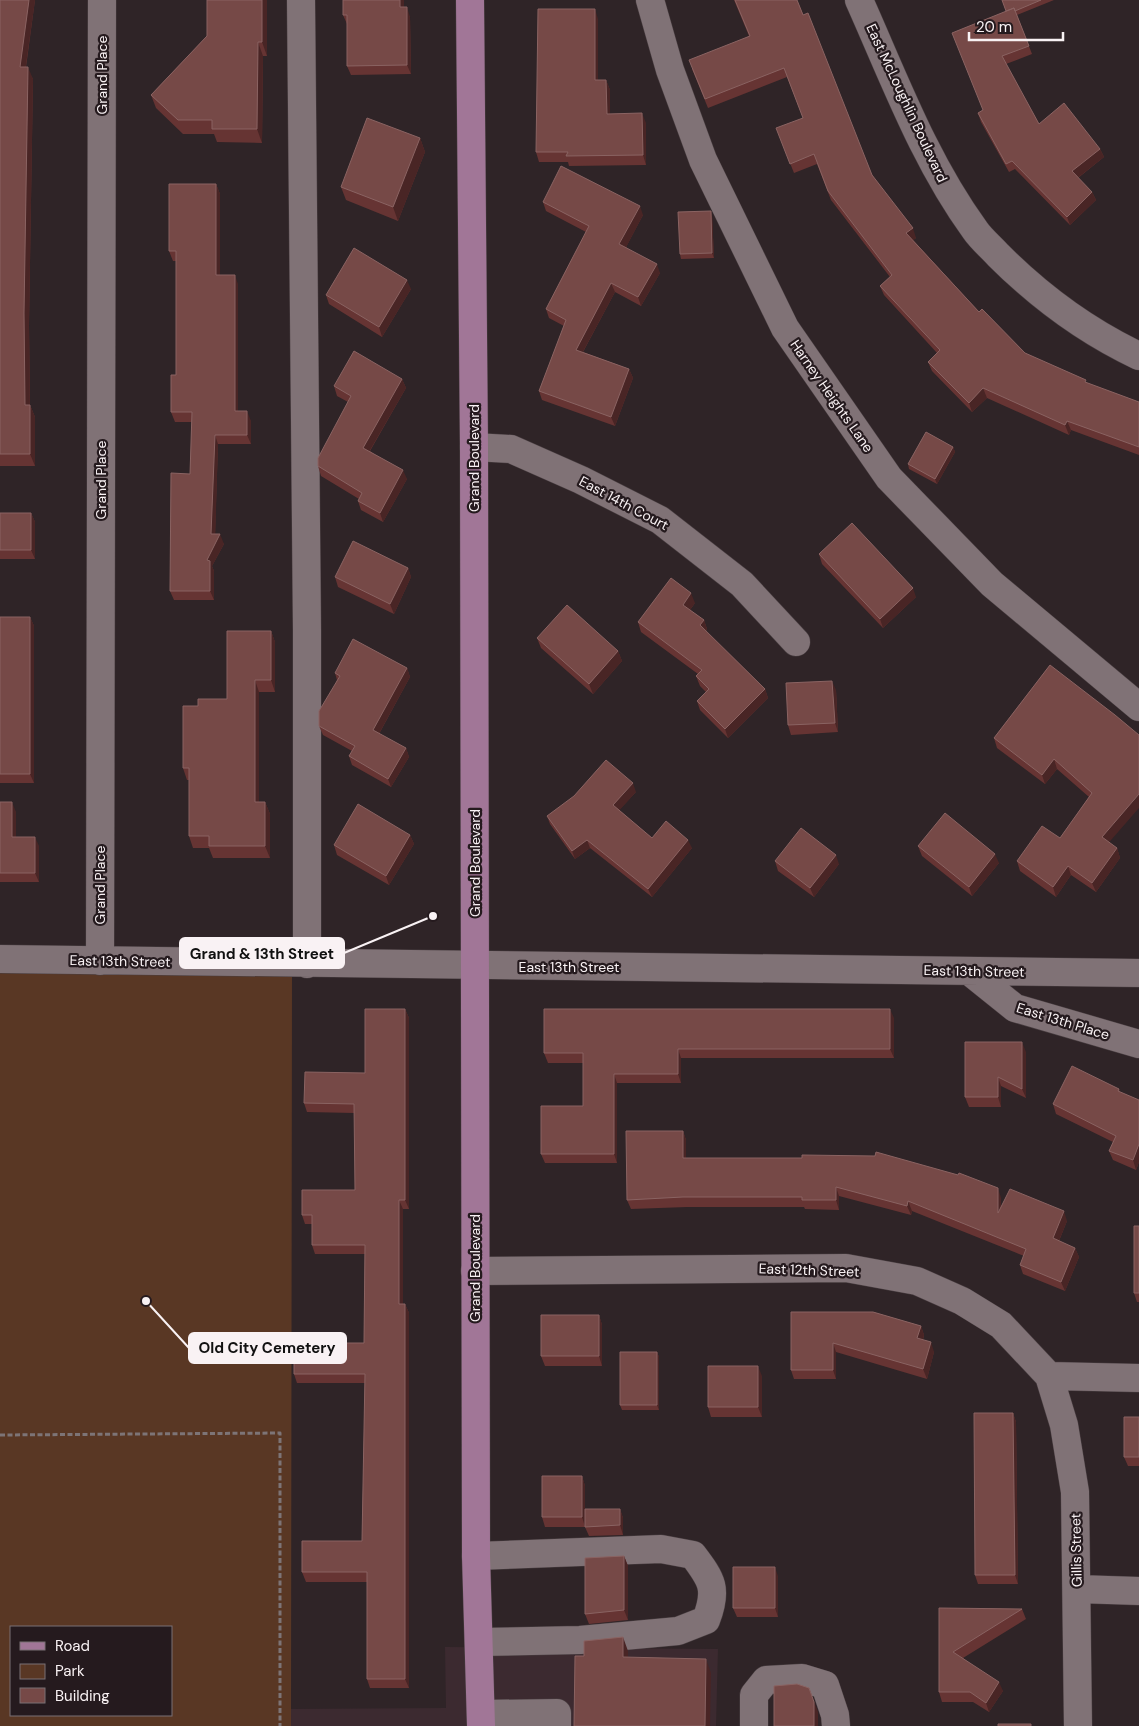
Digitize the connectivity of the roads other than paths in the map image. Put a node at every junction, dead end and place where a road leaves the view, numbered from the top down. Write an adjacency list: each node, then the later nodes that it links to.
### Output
1 (102, 0): 11 (street, Grand Place)
2 (301, 0): 12 (street)
3 (470, 0): 7 (main road, Grand Boulevard)
4 (650, 0): 9 (street, Harney Heights Lane)
5 (859, 0): 6 (street, East McLoughlin Boulevard)
6 (1139, 356)
7 (474, 447): 8 (street, East 14th Court); 13 (main road, Grand Boulevard)
8 (796, 642)
9 (1139, 707)
10 (0, 959): 11 (street, East 13th Street)
11 (100, 961): 12 (street, East 13th Street)
12 (308, 964): 13 (street, East 13th Street)
13 (476, 966): 14 (street, East 13th Street); 17 (main road, Grand Boulevard)
14 (969, 970): 15 (street, East 13th Street); 16 (street, East 13th Place)
15 (1139, 973)
16 (1139, 1044)
17 (475, 1271): 18 (street, East 12th Street); 20 (main road, Grand Boulevard)
18 (1049, 1376): 19 (street); 21 (street, Gillis Street)
19 (1139, 1378)
20 (476, 1556): 23 (main road, Grand Boulevard); 23 (street)
21 (1076, 1589): 22 (street); 28 (street, Gillis Street)
22 (1139, 1591)
23 (480, 1642): 24 (main road, Grand Boulevard)
24 (481, 1720): 25 (street)
25 (558, 1726)
26 (754, 1726): 27 (street)
27 (836, 1726)
28 (1078, 1726)

